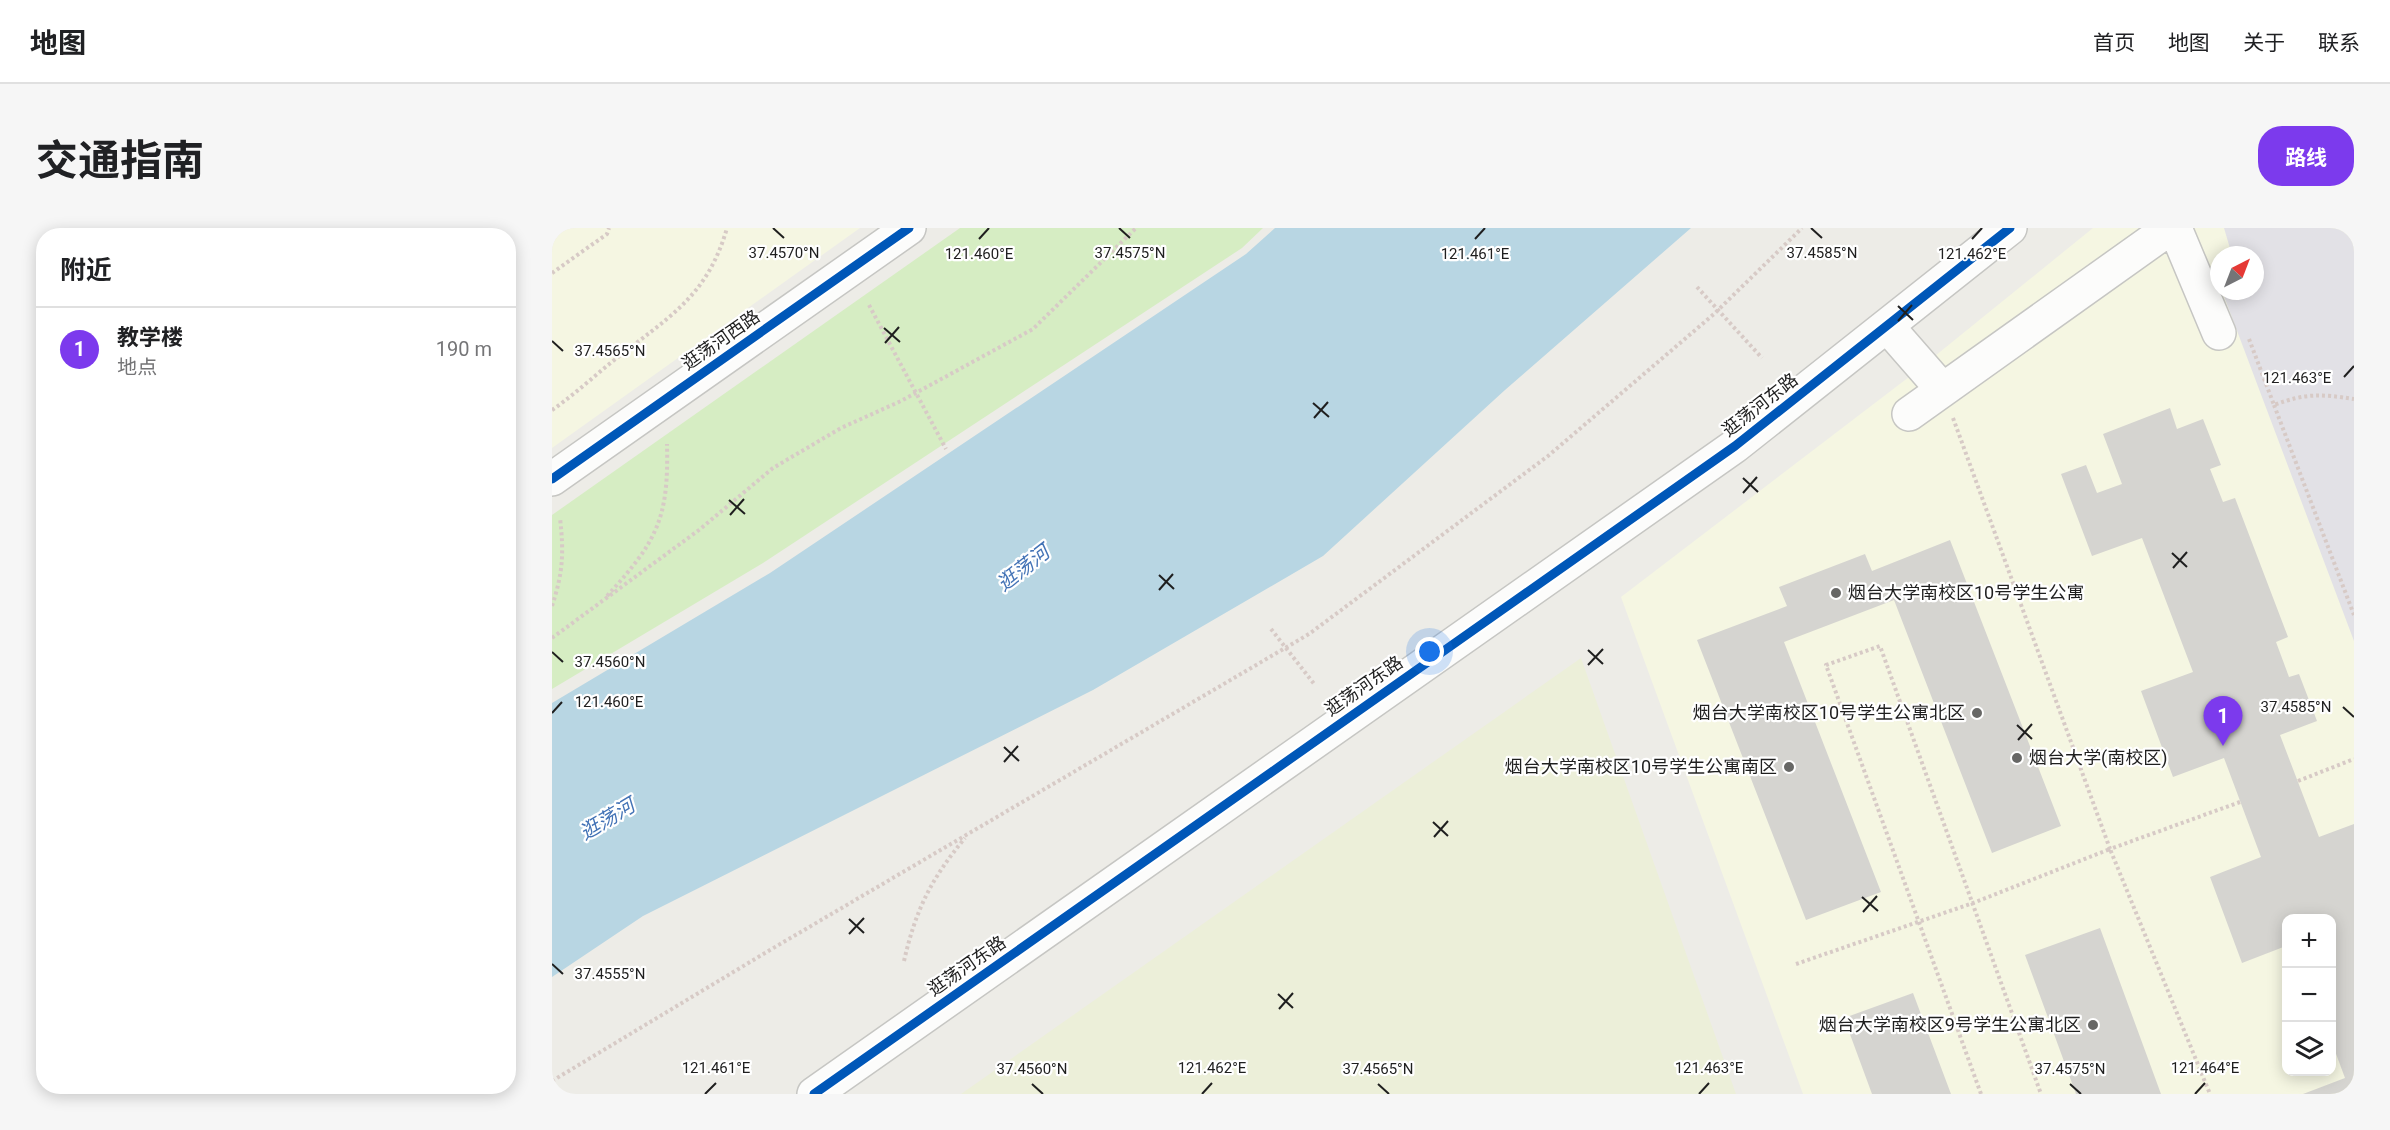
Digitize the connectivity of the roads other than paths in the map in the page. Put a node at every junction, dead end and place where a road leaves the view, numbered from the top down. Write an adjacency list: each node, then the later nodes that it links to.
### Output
1 (909, 228): 9 (street, 逛荡河西路)
2 (2010, 228): 5 (street, 逛荡河东路)
3 (2170, 228): 7 (street)
4 (2175, 228): 6 (street)
5 (1887, 326): 7 (street); 10 (street, 逛荡河东路)
6 (2233, 333)
7 (1942, 389): 8 (street)
8 (1909, 414)
9 (552, 479)
10 (814, 1094)

